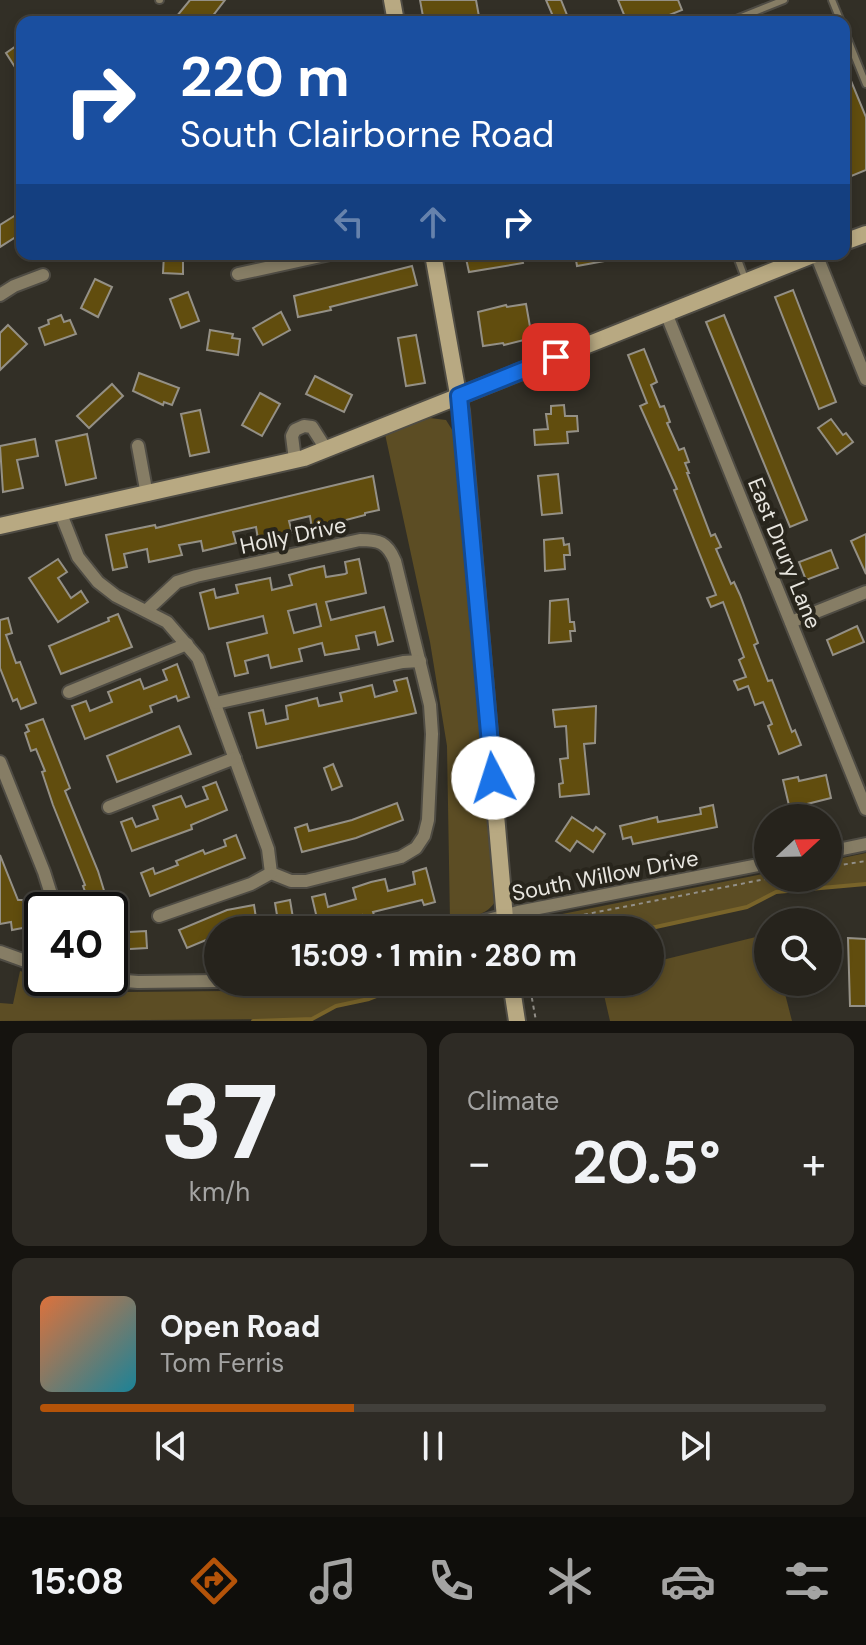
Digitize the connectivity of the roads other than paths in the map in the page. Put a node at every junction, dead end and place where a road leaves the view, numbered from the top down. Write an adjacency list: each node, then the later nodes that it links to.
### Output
1 (784, 0): 2 (lane)
2 (744, 16)
3 (850, 45): 4 (lane)
4 (866, 84)
5 (302, 260): 10 (street)
6 (434, 260): 16 (street)
7 (738, 260): 12 (lane)
8 (800, 260): 12 (street)
9 (817, 260): 15 (street)
10 (238, 274)
11 (43, 275): 13 (street)
12 (746, 281): 14 (street)
13 (0, 295)
14 (666, 313): 16 (street); 25 (street, East Drury Lane)
15 (866, 379)
16 (459, 396): 18 (street); 42 (street)
17 (138, 446): 20 (street)
18 (326, 449): 19 (street); 19 (street)
19 (295, 460): 20 (street)
20 (147, 495): 21 (street)
21 (61, 514): 22 (street); 24 (street)
22 (0, 526)
23 (866, 592): 25 (street)
24 (146, 611): 26 (street); 27 (street, Holly Drive)
25 (791, 622): 33 (street, East Drury Lane)
26 (187, 644): 28 (street); 29 (street)
27 (420, 661): 29 (street); 39 (street, Holly Drive)
28 (69, 692)
29 (216, 703): 30 (street)
30 (235, 758): 34 (street); 39 (street)
31 (0, 762): 40 (street)
32 (866, 765): 33 (street)
33 (851, 771): 35 (street, East Drury Lane)
34 (109, 807)
35 (866, 809)
36 (866, 844): 37 (street)
37 (842, 849)
38 (754, 866): 43 (street, South Willow Drive)
39 (271, 873): 41 (street)
40 (51, 892)
41 (159, 916)
42 (505, 916)
43 (537, 916)
44 (0, 952): 45 (street)
45 (24, 961)
46 (128, 981): 47 (street)
47 (204, 981)
48 (513, 996): 49 (street)
49 (517, 1021)

